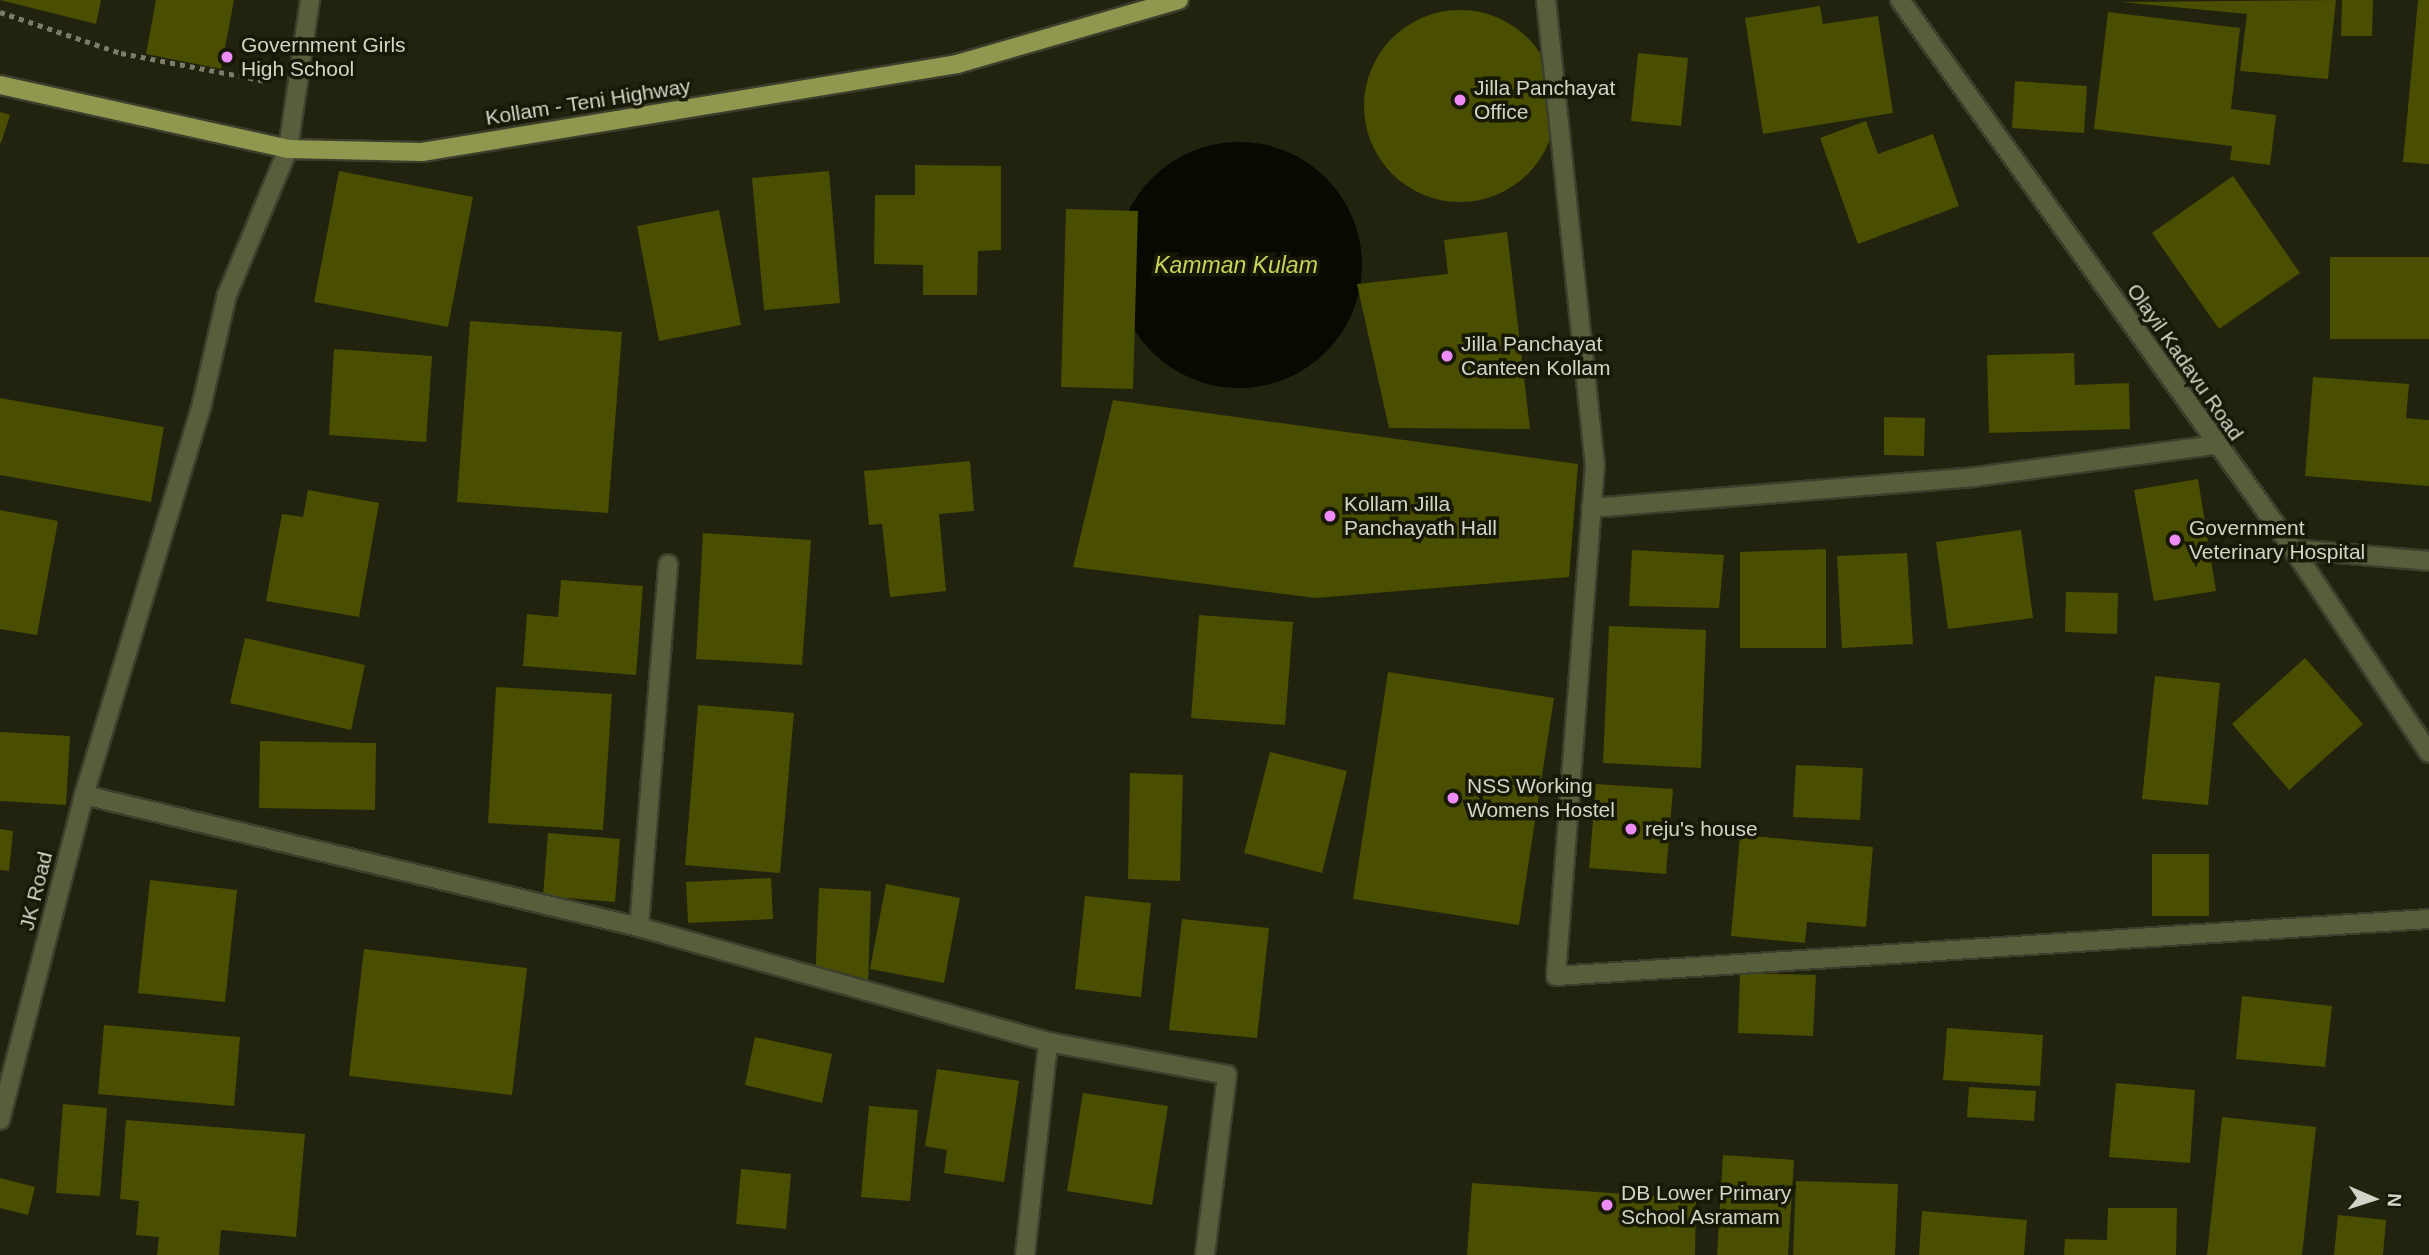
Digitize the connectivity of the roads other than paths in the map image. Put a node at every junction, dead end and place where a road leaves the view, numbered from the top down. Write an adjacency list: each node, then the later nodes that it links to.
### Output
1 (310, 0): 6 (street, JK Road)
2 (1179, 0): 6 (main road, Kollam - Teni Highway)
3 (1546, 0): 8 (street)
4 (1900, 0): 7 (street, Olayil Kadavu Road)
5 (0, 85): 6 (main road, Kollam - Teni Highway)
6 (288, 149): 13 (street, JK Road)
7 (2216, 445): 8 (street); 9 (street, Olayil Kadavu Road)
8 (1591, 508): 14 (street)
9 (2293, 549): 10 (street); 12 (street, Olayil Kadavu Road)
10 (2429, 561)
11 (668, 564): 15 (street)
12 (2429, 752)
13 (84, 795): 15 (street); 17 (street, JK Road)
14 (2429, 919)
15 (639, 928): 16 (street)
16 (1048, 1042): 18 (street); 19 (street)
17 (0, 1120)
18 (1025, 1255)
19 (1205, 1255)

